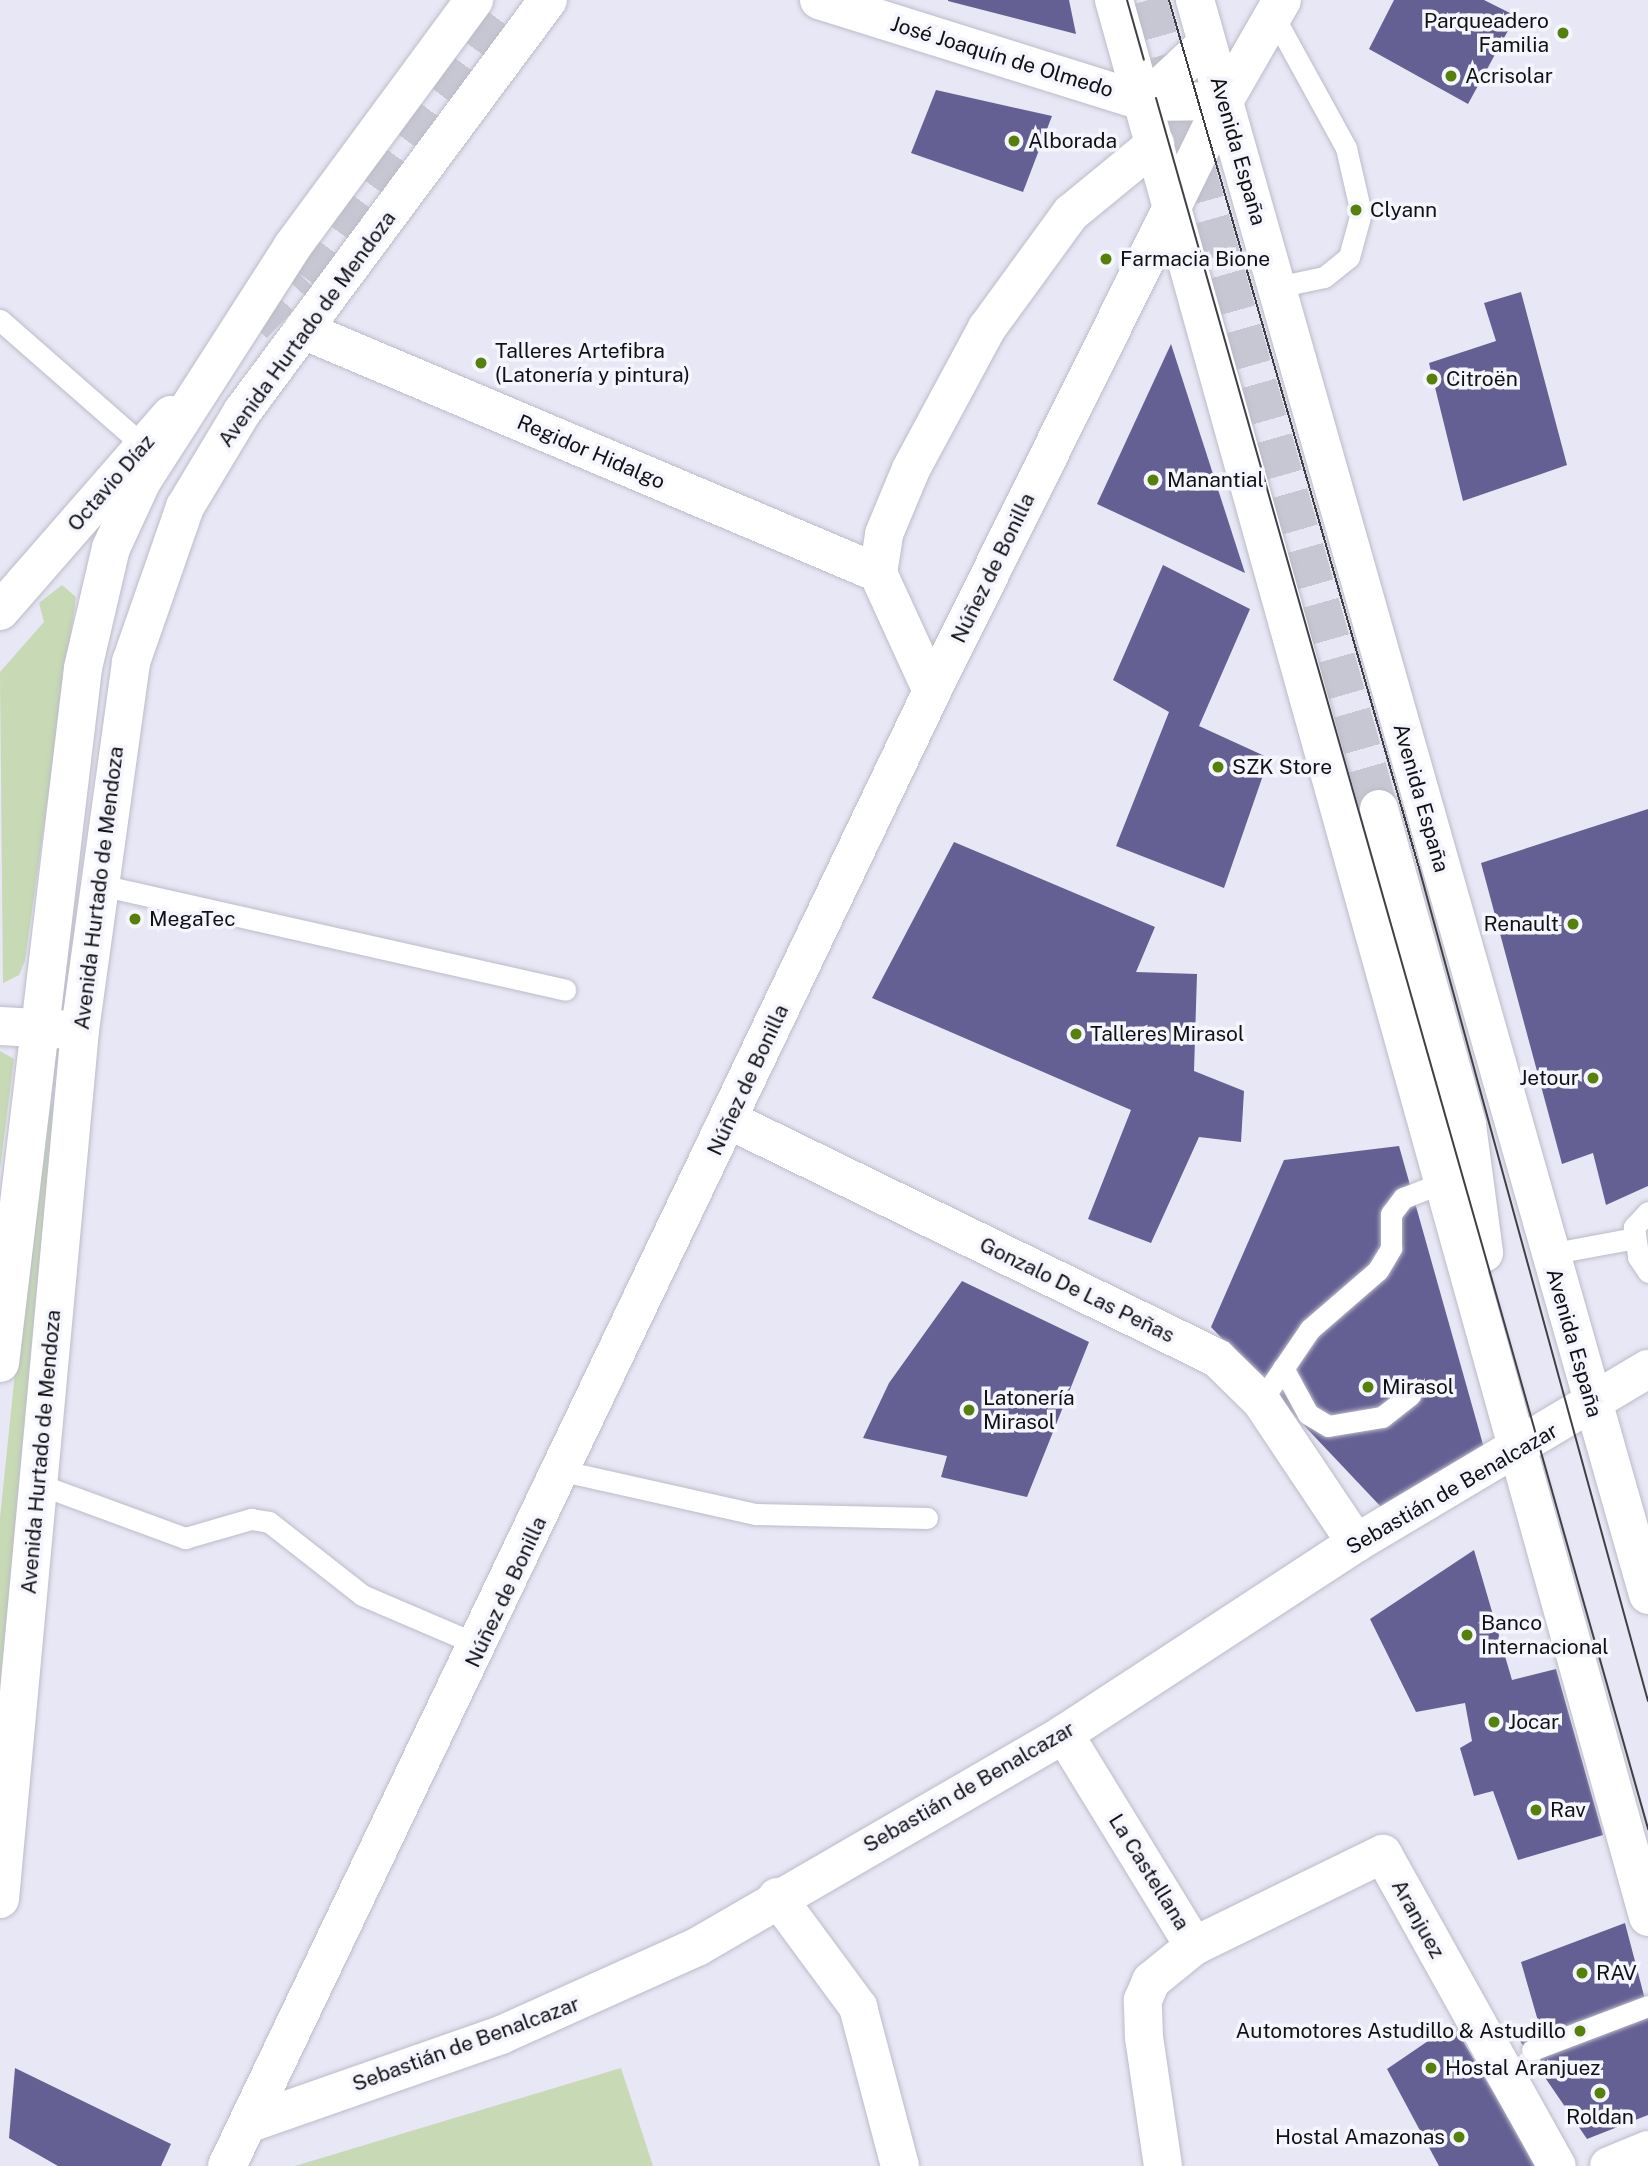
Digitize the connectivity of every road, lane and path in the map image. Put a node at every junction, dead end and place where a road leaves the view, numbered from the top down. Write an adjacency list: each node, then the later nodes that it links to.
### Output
1 (474, 0): 15 (street, Avenida Hurtado de Mendoza)
2 (548, 0): 14 (street, Avenida Hurtado de Mendoza)
3 (820, 0): 9 (street, José Joaquín de Olmedo)
4 (1114, 0): 9 (street, Avenida España)
5 (1195, 0): 7 (street, Avenida España)
6 (1278, 7): 8 (street, Núñez de Bonilla); 12 (lane)
7 (1207, 43): 8 (street, Avenida España); 9 (street)
8 (1224, 101): 9 (street, José Joaquín de Olmedo); 11 (street, Núñez de Bonilla); 12 (street, Avenida España)
9 (1144, 102): 10 (street, Avenida España)
10 (1155, 144): 11 (street, Avenida España); 17 (street)
11 (1173, 205): 19 (street, Núñez de Bonilla); 27 (street, Avenida España)
12 (1277, 286): 30 (street, Avenida España)
13 (0, 320): 16 (lane)
14 (303, 330): 17 (street, Regidor Hidalgo); 21 (street, Avenida Hurtado de Mendoza)
15 (223, 355): 16 (street, Octavio Díaz); 24 (street, Avenida Hurtado de Mendoza)
16 (144, 446): 18 (street, Octavio Díaz)
17 (878, 573): 19 (street)
18 (0, 611)
19 (932, 691): 26 (street, Núñez de Bonilla)
20 (1379, 809): 35 (street, Avenida España)
21 (96, 884): 22 (lane); 25 (street, Avenida Hurtado de Mendoza)
22 (565, 990)
23 (0, 998): 24 (street)
24 (18, 1026): 25 (street); 32 (street, Avenida Hurtado de Mendoza)
25 (80, 1030): 41 (street, Avenida Hurtado de Mendoza)
26 (729, 1120): 37 (street, Gonzalo De Las Peñas); 40 (street, Núñez de Bonilla)
27 (1444, 1182): 33 (lane); 35 (street, Avenida España)
28 (1648, 1212): 29 (lane)
29 (1635, 1238): 30 (lane); 31 (lane)
30 (1549, 1254): 38 (street, Avenida España)
31 (1648, 1272)
32 (0, 1363)
33 (1283, 1368): 36 (lane); 37 (lane)
34 (1648, 1369): 38 (street, Sebastián de Benalcazar)
35 (1503, 1394): 39 (street, Avenida España)
36 (1410, 1395)
37 (1261, 1401): 43 (street, Gonzalo De Las Peñas)
38 (1592, 1405): 39 (street, Sebastián de Benalcazar); 44 (street, Avenida España)
39 (1519, 1452): 43 (street, Sebastián de Benalcazar); 49 (street, Avenida España)
40 (563, 1471): 42 (lane); 45 (street, Núñez de Bonilla)
41 (38, 1484): 45 (lane); 48 (street, Avenida Hurtado de Mendoza)
42 (927, 1518)
43 (1356, 1543): 46 (street, Sebastián de Benalcazar)
44 (1648, 1595)
45 (481, 1646): 53 (street, Núñez de Bonilla)
46 (1064, 1734): 47 (street, Sebastián de Benalcazar); 50 (street, La Castellana)
47 (778, 1897): 53 (street, Sebastián de Benalcazar); 56 (street)
48 (0, 1899)
49 (1648, 1917)
50 (1194, 1946): 57 (street, La Castellana); 58 (street, Aranjuez)
51 (1648, 2006): 52 (lane)
52 (1532, 2050)
53 (250, 2123): 55 (street, Núñez de Bonilla)
54 (1648, 2150): 59 (street)
55 (228, 2166)
56 (900, 2166)
57 (1163, 2166)
58 (1557, 2166)
59 (1609, 2166)

